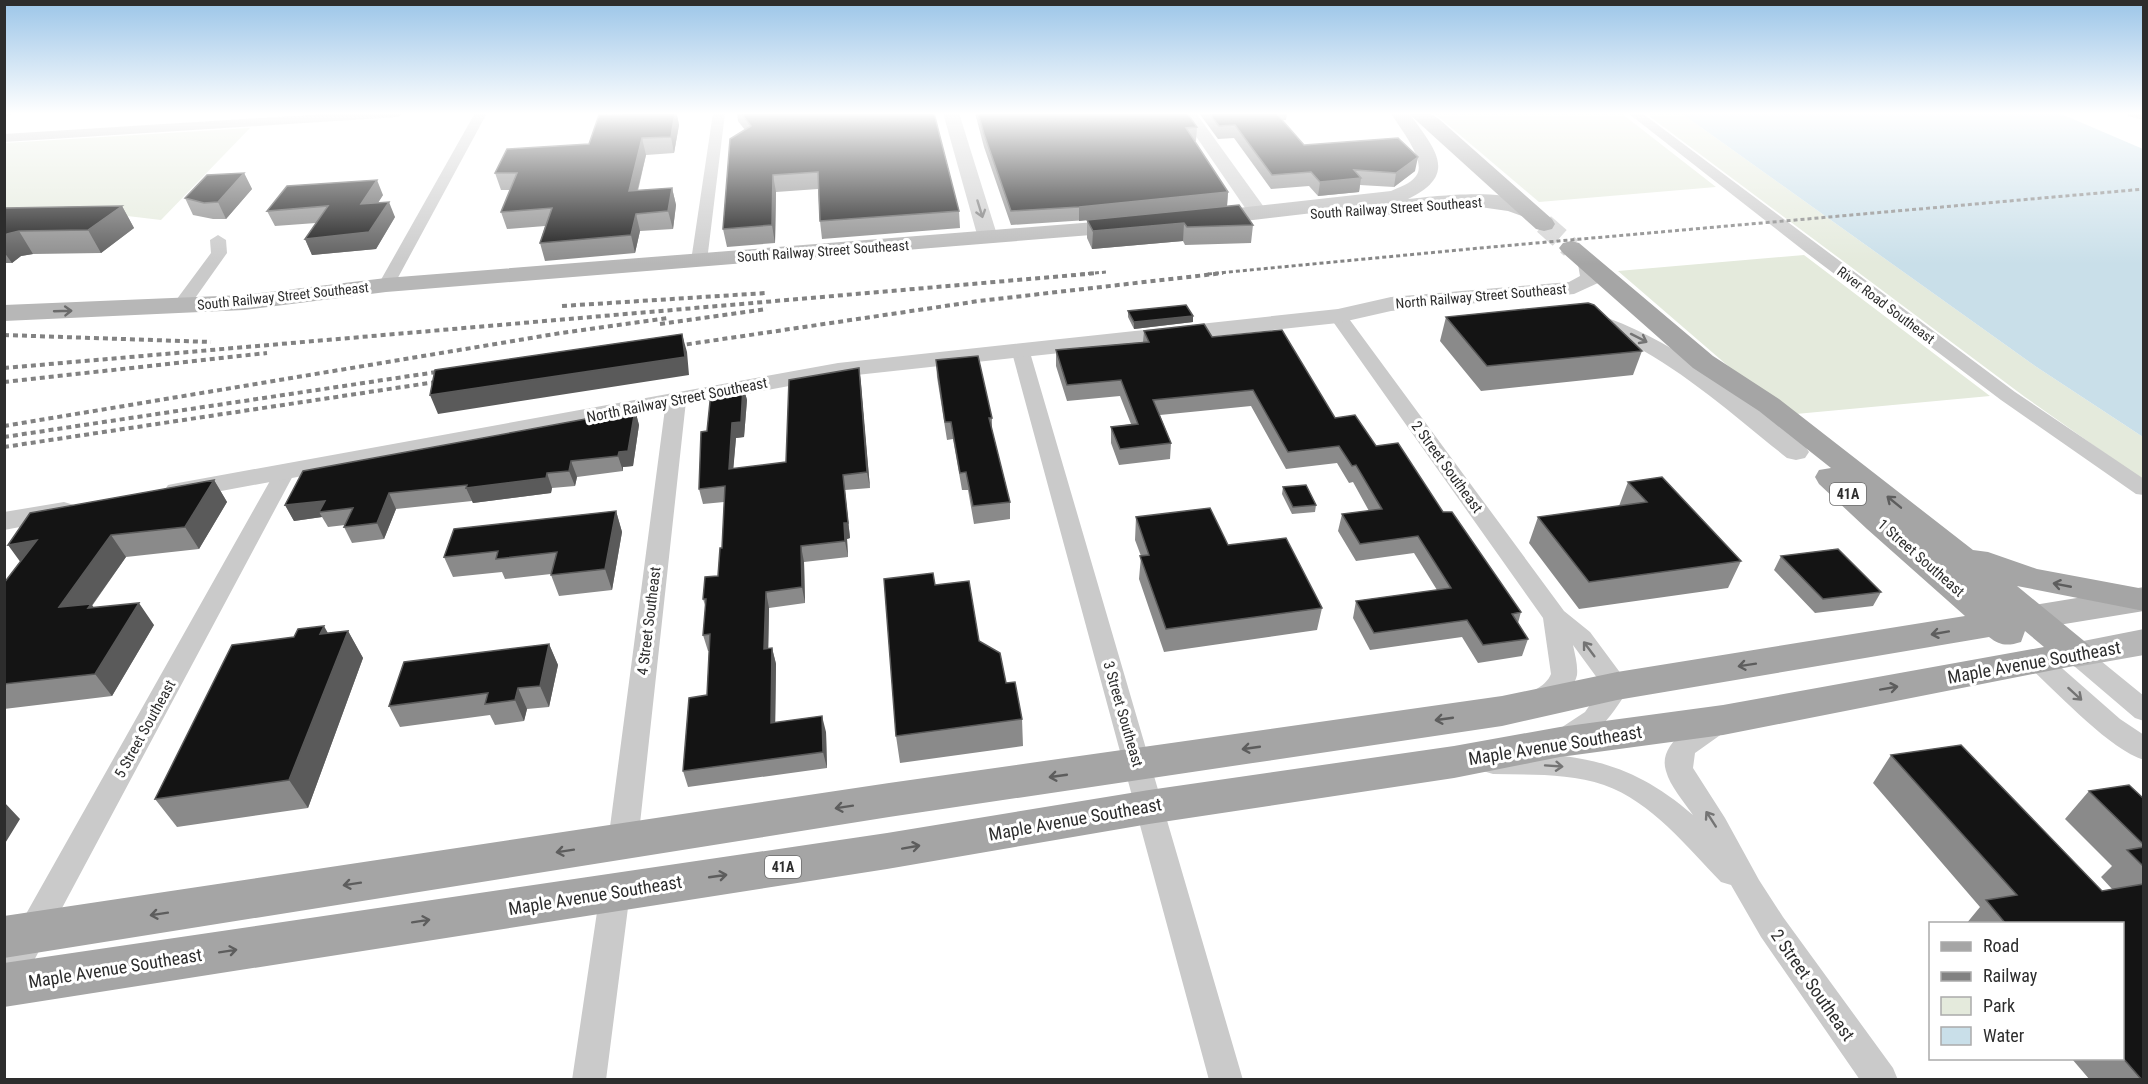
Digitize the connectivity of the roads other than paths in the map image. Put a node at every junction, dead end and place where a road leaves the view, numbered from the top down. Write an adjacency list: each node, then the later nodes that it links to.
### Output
1 (453, 164): 15 (street)
2 (712, 164): 14 (street)
3 (966, 164): 11 (street, one-way to 11)
4 (1224, 164): 8 (street)
5 (1429, 164): 8 (main road, South Railway Street Southeast)
6 (1477, 164): 8 (main road, South Railway Street Southeast)
7 (1700, 164): 25 (street, River Road Southeast)
8 (1259, 214): 9 (main road, South Railway Street Southeast)
9 (1185, 221)
10 (1150, 224): 11 (main road, South Railway Street Southeast)
11 (988, 238): 14 (main road, South Railway Street Southeast)
12 (218, 240): 17 (street, South Railway Street Southeast)
13 (1580, 256): 19 (street, North Railway Street Southeast); 21 (main road, 1 Street Southeast / 41A)
14 (699, 261): 15 (main road, South Railway Street Southeast)
15 (386, 285): 17 (main road, South Railway Street Southeast)
16 (4, 296): 17 (main road, South Railway Street Southeast)
17 (187, 299): 18 (main road, South Railway Street Southeast, one-way to 17)
18 (4, 313)
19 (1346, 315): 20 (street, North Railway Street Southeast); 23 (street, North Railway Street Southeast, one-way to 23); 31 (street, 2 Street Southeast)
20 (1020, 348): 22 (street, North Railway Street Southeast); 44 (street, 3 Street Southeast)
21 (1703, 362): 23 (main road, 1 Street Southeast / 41A); 29 (main road, 1 Street Southeast / 41A, one-way to 21)
22 (676, 401): 24 (street, North Railway Street Southeast); 46 (street, 4 Street Southeast)
23 (1796, 452): 33 (main road, 1 Street Southeast / 41A)
24 (285, 472): 26 (street, North Railway Street Southeast); 49 (street, 5 Street Southeast)
25 (2144, 489)
26 (156, 495)
27 (86, 507): 28 (street)
28 (4, 521)
29 (1939, 539): 30 (main road, one-way to 29); 32 (main road, 1 Street Southeast / 41A)
30 (2142, 600): 32 (main road)
31 (1555, 617): 37 (street, 2 Street Southeast, one-way to 31); 38 (street, 2 Street Southeast)
32 (2034, 617): 33 (main road); 35 (main road, 1 Street Southeast / 41A)
33 (1998, 623): 36 (main road, 1 Street Southeast / 41A); 37 (main road, one-way to 37)
34 (2144, 642): 35 (main road, Maple Avenue Southeast)
35 (2076, 654): 36 (main road, Maple Avenue Southeast / 41A); 39 (street, 1 Street Southeast)
36 (2038, 661): 40 (main road, Maple Avenue Southeast / 41A, one-way to 36); 42 (street, 1 Street Southeast, one-way to 42)
37 (1617, 686): 38 (main road); 41 (street)
38 (1502, 711): 44 (main road, one-way to 44)
39 (2144, 711)
40 (1723, 720): 41 (main road, Maple Avenue Southeast / 41A); 47 (street, 2 Street Southeast, one-way to 40)
41 (1560, 742): 43 (main road, Maple Avenue Southeast / 41A)
42 (2144, 750)
43 (1454, 762): 45 (main road, Maple Avenue Southeast / 41A); 47 (street, 2 Street Southeast, one-way to 47)
44 (1137, 765): 45 (street, 3 Street Southeast); 46 (main road, one-way to 46)
45 (1149, 807): 48 (main road, Maple Avenue Southeast / 41A, one-way to 45); 52 (street, 3 Street Southeast)
46 (623, 842): 49 (main road, one-way to 49)
47 (1748, 889): 53 (street, 2 Street Southeast)
48 (615, 892): 50 (main road, Maple Avenue Southeast / 41A, one-way to 48); 51 (street)
49 (19, 935): 50 (street, 5 Street Southeast)
50 (5, 985)
51 (589, 1080)
52 (1226, 1080)
53 (1881, 1080)

